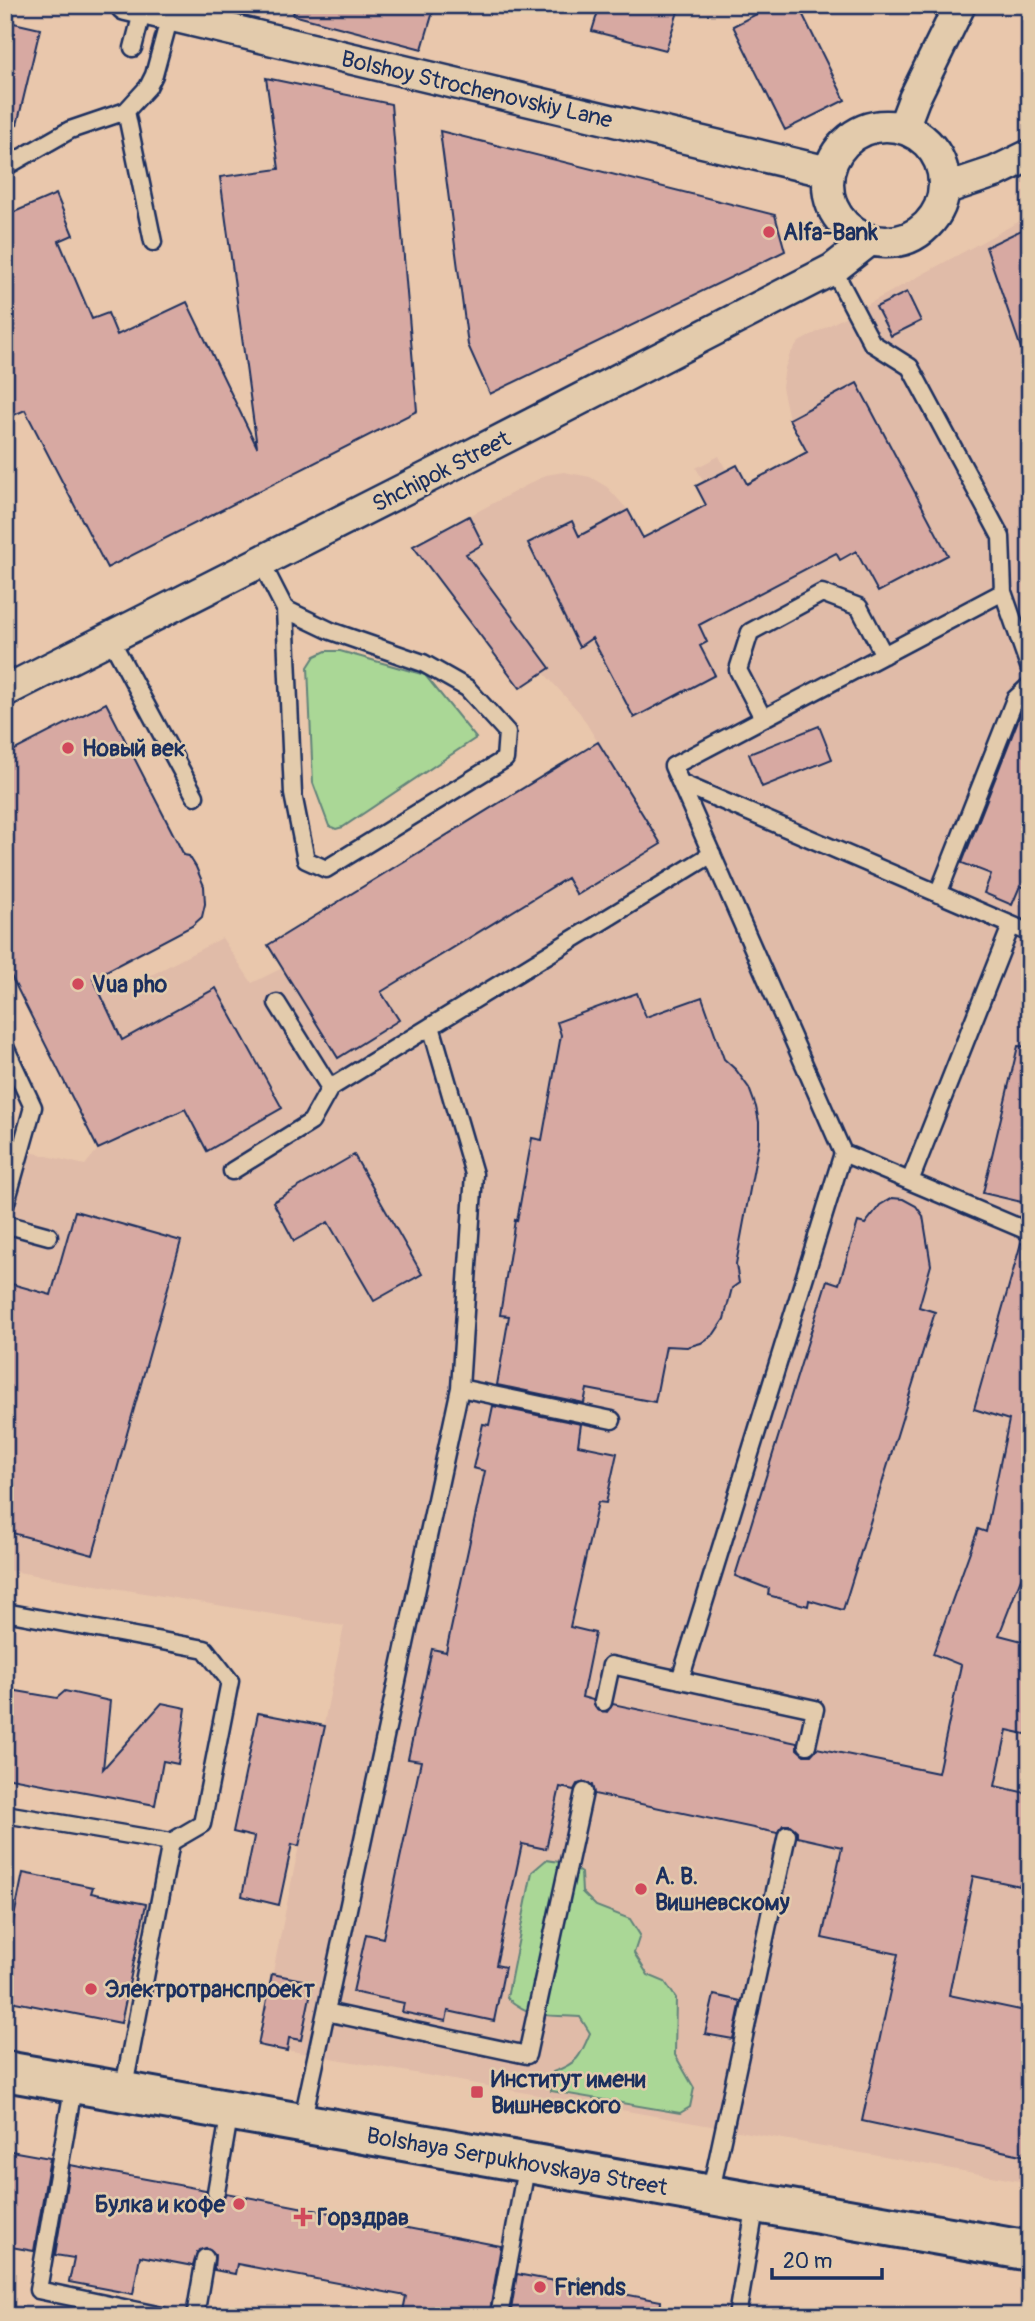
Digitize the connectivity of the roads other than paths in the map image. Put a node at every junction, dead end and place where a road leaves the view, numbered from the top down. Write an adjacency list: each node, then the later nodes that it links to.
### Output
1 (960, 5): 5 (street)
2 (146, 9): 3 (lane); 4 (lane); 8 (street, Bolshoy Strochenovskiy Lane)
3 (133, 48)
4 (127, 111): 7 (lane); 11 (lane)
5 (903, 128): 8 (street); 9 (street)
6 (1030, 155): 9 (street)
7 (5, 167)
8 (829, 172): 10 (street)
9 (944, 189): 10 (street)
10 (870, 240): 12 (street, Shchipok Street)
11 (153, 242)
12 (833, 269): 13 (street, Shchipok Street); 14 (lane)
13 (261, 562): 15 (lane); 16 (street, Shchipok Street)
14 (1003, 592): 17 (lane); 18 (lane)
15 (285, 609): 15 (lane)
16 (110, 638): 20 (street, Shchipok Street); 23 (lane)
17 (884, 655): 21 (lane); 21 (lane)
18 (1030, 669)
19 (1030, 685): 25 (lane)
20 (5, 691)
21 (763, 718): 22 (lane)
22 (681, 783): 24 (lane); 25 (lane)
23 (195, 796)
24 (712, 854): 29 (lane); 32 (lane)
25 (938, 894): 26 (lane)
26 (1011, 926): 27 (lane); 34 (lane)
27 (1030, 929)
28 (277, 1003): 31 (lane)
29 (431, 1026): 31 (lane); 39 (lane)
30 (5, 1047): 35 (lane)
31 (330, 1088): 33 (lane)
32 (843, 1153): 34 (lane); 42 (lane)
33 (232, 1171)
34 (910, 1181): 37 (lane)
35 (5, 1206)
36 (5, 1224): 38 (lane)
37 (1030, 1232)
38 (49, 1236)
39 (460, 1388): 40 (lane); 49 (lane)
40 (612, 1420)
41 (5, 1612): 48 (lane)
42 (680, 1680): 43 (lane); 44 (lane)
43 (603, 1702)
44 (807, 1745)
45 (584, 1792): 49 (lane)
46 (5, 1814): 48 (lane)
47 (787, 1835): 57 (lane)
48 (171, 1842): 52 (lane)
49 (326, 2012): 54 (lane)
50 (5, 2071): 51 (main road, Bolshaya Serpukhovskaya Street)
51 (74, 2083): 52 (main road, Bolshaya Serpukhovskaya Street); 61 (lane)
52 (123, 2092): 53 (main road, Bolshaya Serpukhovskaya Street)
53 (230, 2110): 54 (main road, Bolshaya Serpukhovskaya Street); 56 (lane)
54 (302, 2123): 55 (main road, Bolshaya Serpukhovskaya Street)
55 (527, 2162): 57 (main road, Bolshaya Serpukhovskaya Street); 63 (lane)
56 (216, 2192)
57 (710, 2195): 58 (main road, Bolshaya Serpukhovskaya Street)
58 (757, 2203): 59 (main road, Bolshaya Serpukhovskaya Street); 64 (lane)
59 (1030, 2251)
60 (205, 2258): 62 (lane)
61 (162, 2316)
62 (195, 2316)
63 (499, 2316)
64 (737, 2316)

